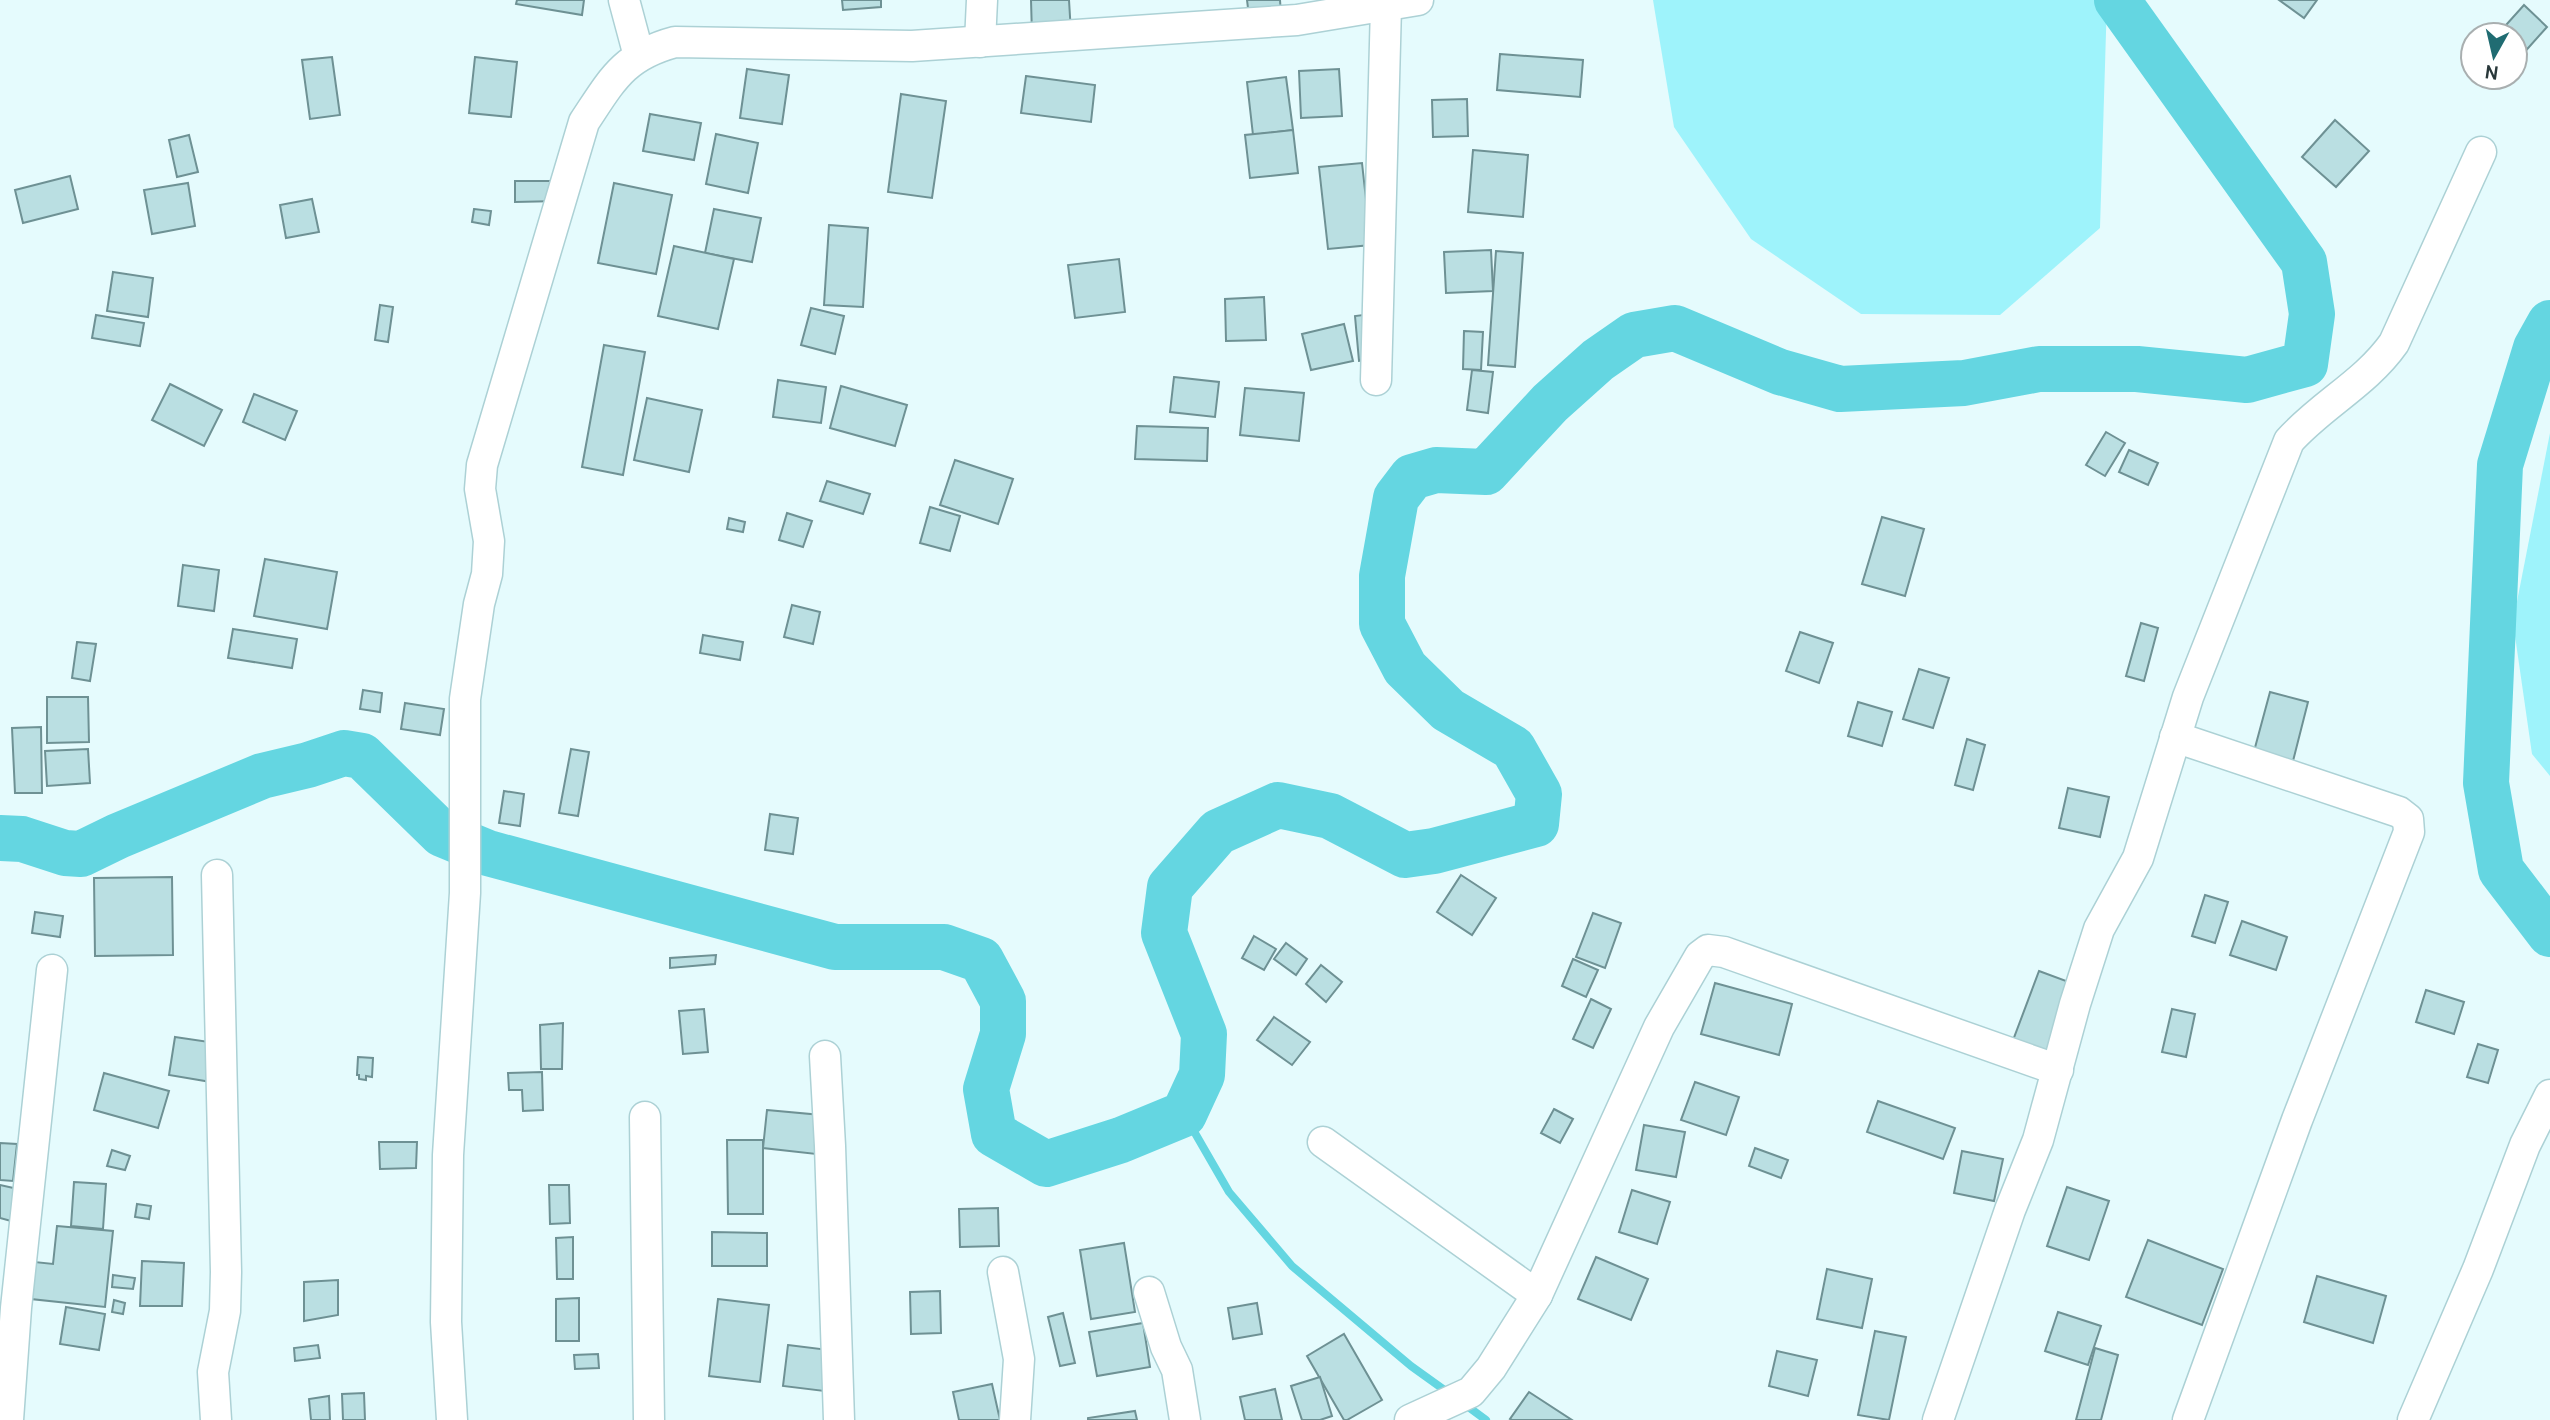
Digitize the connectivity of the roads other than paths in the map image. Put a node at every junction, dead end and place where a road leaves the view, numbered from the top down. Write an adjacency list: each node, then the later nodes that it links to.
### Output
1 (624, 0): 6 (street)
2 (982, 0): 5 (street)
3 (1418, 0): 4 (street)
4 (1385, 6): 5 (street); 8 (street)
5 (979, 42): 6 (street)
6 (639, 56): 23 (street)
7 (2481, 152): 9 (street)
8 (1376, 380)
9 (2175, 737): 13 (street); 30 (street)
10 (217, 875): 22 (street)
11 (52, 970): 21 (street)
12 (825, 1056): 25 (street)
13 (2058, 1070): 19 (street); 29 (street)
14 (2550, 1096): 31 (street)
15 (645, 1117): 24 (street)
16 (1323, 1142): 19 (street)
17 (1003, 1272): 26 (street)
18 (1149, 1292): 27 (street)
19 (1537, 1295): 20 (street)
20 (1444, 1413): 28 (street)
21 (8, 1420)
22 (216, 1420)
23 (452, 1420)
24 (649, 1420)
25 (839, 1420)
26 (1015, 1420)
27 (1185, 1420)
28 (1410, 1420)
29 (1938, 1420)
30 (2188, 1420)
31 (2413, 1420)

